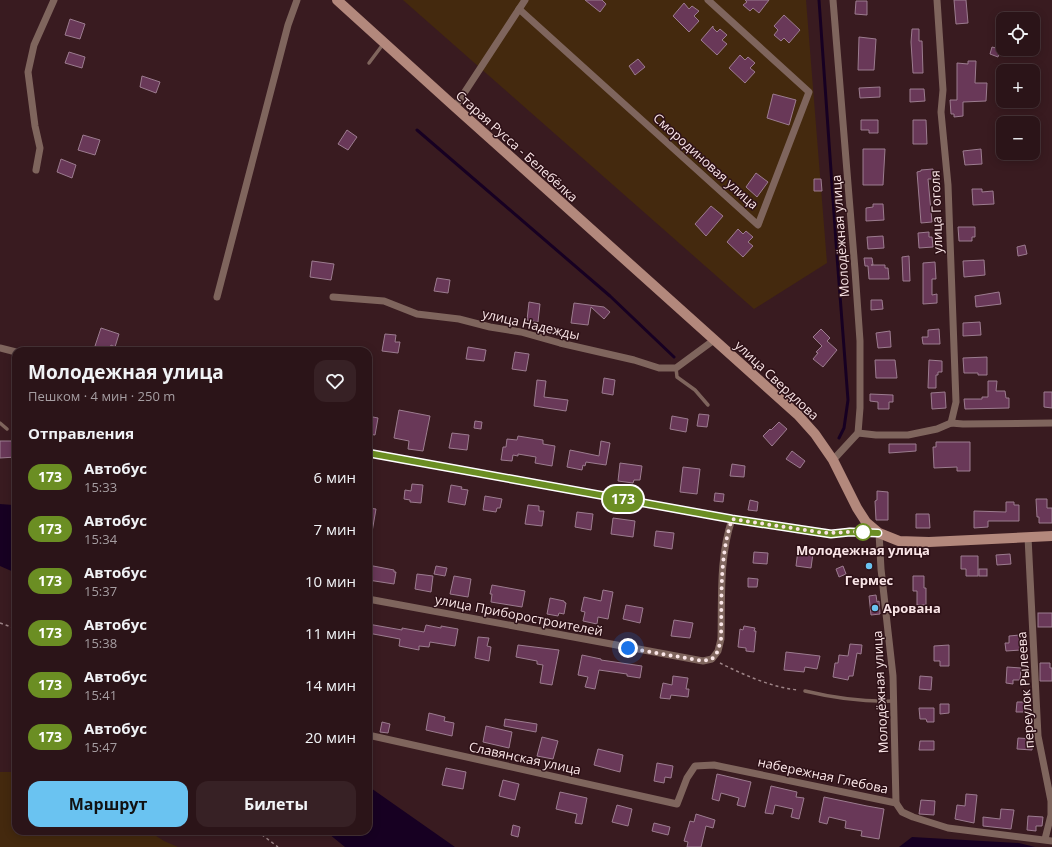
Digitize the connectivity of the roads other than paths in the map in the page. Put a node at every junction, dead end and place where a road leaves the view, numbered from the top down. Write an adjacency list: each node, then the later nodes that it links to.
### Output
1 (54, 0): 12 (street)
2 (297, 0): 13 (street)
3 (337, 0): 9 (street, Старая Русса - Белебёлка)
4 (525, 0): 8 (street)
5 (708, 0): 8 (street, Смородиновая улица)
6 (833, 0): 25 (street, Молодёжная улица)
7 (937, 0): 22 (street, улица Гоголя)
8 (519, 9): 11 (street)
9 (384, 43): 10 (lane); 11 (street, Старая Русса - Белебёлка)
10 (369, 62)
11 (454, 107): 15 (street, Старая Русса - Белебёлка)
12 (36, 170)
13 (217, 297)
14 (334, 297): 19 (street, улица Надежды)
15 (681, 310): 16 (street, улица Свердлова)
16 (714, 340): 19 (street); 27 (street, улица Свердлова)
17 (0, 348): 18 (street)
18 (12, 351)
19 (676, 368): 20 (lane)
20 (708, 405)
21 (0, 423): 24 (lane)
22 (951, 423): 23 (street); 25 (street)
23 (1052, 423)
24 (7, 429)
25 (858, 433): 27 (street)
26 (372, 454): 28 (street)
27 (833, 460): 29 (street, улица Свердлова)
28 (732, 519): 29 (street); 32 (street, улица Приборостроителей)
29 (878, 533): 31 (street, улица Свердлова); 34 (street, Молодёжная улица)
30 (1052, 536): 31 (street, улица Свердлова)
31 (1028, 537): 38 (street, переулок Рылеева)
32 (372, 600)
33 (805, 691): 34 (lane)
34 (894, 701): 36 (street, Молодёжная улица)
35 (372, 736): 37 (street, Славянская улица)
36 (896, 803): 37 (street, набережная Глебова); 38 (street, набережная Глебова)
37 (678, 804)
38 (1049, 840)

